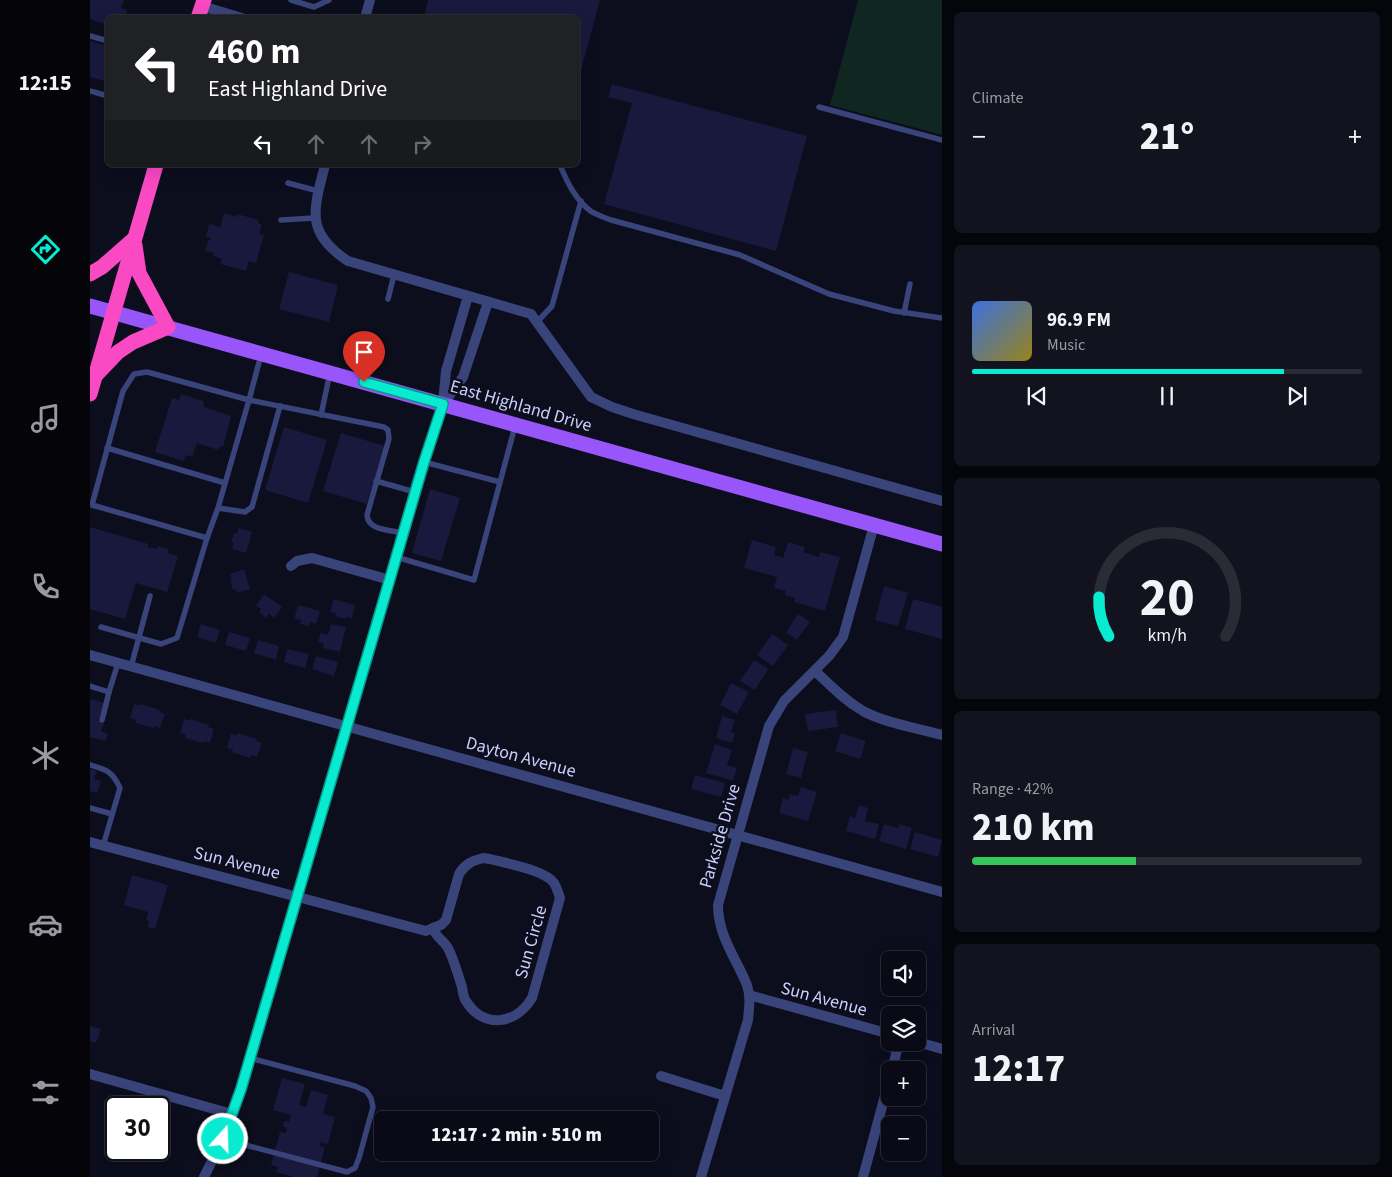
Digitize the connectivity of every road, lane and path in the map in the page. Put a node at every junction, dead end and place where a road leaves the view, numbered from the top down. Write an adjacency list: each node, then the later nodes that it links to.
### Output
1 (291, 0): 2 (lane)
2 (329, 0)
3 (370, 0): 6 (street)
4 (201, 8): 5 (street)
5 (230, 15)
6 (366, 15)
7 (90, 36): 8 (lane)
8 (105, 40)
9 (90, 91): 10 (lane)
10 (105, 95)
11 (819, 107): 12 (lane)
12 (942, 140)
13 (155, 167): 21 (highway)
14 (324, 167): 17 (street)
15 (561, 167): 18 (lane)
16 (288, 183): 17 (lane)
17 (318, 191): 19 (street)
18 (581, 201): 30 (lane); 32 (lane)
19 (314, 218): 20 (lane); 23 (street)
20 (281, 220)
21 (134, 239): 22 (highway); 29 (highway); 33 (highway)
22 (90, 274)
23 (394, 275): 25 (street); 26 (lane)
24 (910, 284): 30 (lane)
25 (468, 296): 27 (street); 40 (street)
26 (388, 299)
27 (488, 302): 32 (street); 40 (street)
28 (90, 306): 29 (main road, East Highland Drive)
29 (113, 312): 33 (main road, East Highland Drive); 37 (highway)
30 (904, 313): 31 (lane)
31 (942, 318)
32 (537, 322): 50 (street)
33 (168, 328): 34 (main road, East Highland Drive); 37 (highway)
34 (261, 353): 36 (main road, East Highland Drive); 39 (lane)
35 (90, 361): 37 (highway)
36 (330, 372): 40 (main road, East Highland Drive); 42 (lane)
37 (95, 376): 38 (highway)
38 (90, 394)
39 (249, 400): 41 (lane); 44 (lane); 48 (lane)
40 (443, 404): 43 (main road, East Highland Drive); 45 (street)
41 (280, 406): 42 (lane); 52 (lane)
42 (321, 414): 46 (lane)
43 (516, 424): 47 (lane); 53 (main road, East Highland Drive)
44 (107, 448): 48 (lane); 51 (lane)
45 (424, 462): 47 (lane); 49 (street)
46 (376, 481): 49 (lane); 54 (lane)
47 (500, 482): 57 (lane)
48 (225, 483): 52 (lane)
49 (415, 492): 54 (street)
50 (942, 501)
51 (91, 504): 55 (lane)
52 (218, 508): 55 (lane)
53 (874, 525): 56 (main road, East Highland Drive); 66 (street, Parkside Drive)
54 (404, 532): 57 (street)
55 (207, 538): 62 (lane)
56 (942, 544)
57 (396, 557): 59 (street)
58 (291, 566): 59 (street)
59 (390, 580): 70 (street)
60 (150, 596): 62 (lane)
61 (101, 627): 62 (lane)
62 (139, 638): 65 (lane)
63 (90, 656): 64 (street, Dayton Avenue)
64 (118, 663): 65 (street, Dayton Avenue); 68 (lane)
65 (131, 667): 70 (street, Dayton Avenue)
66 (815, 671): 71 (street); 75 (street, Parkside Drive)
67 (90, 686): 68 (lane)
68 (110, 692): 69 (lane)
69 (102, 720)
70 (347, 726): 75 (street, Dayton Avenue); 79 (street)
71 (942, 735)
72 (90, 765): 74 (lane)
73 (90, 808): 74 (lane)
74 (112, 814): 77 (lane)
75 (738, 834): 78 (street, Dayton Avenue); 81 (street, Parkside Drive)
76 (90, 842): 77 (street, Sun Avenue)
77 (103, 846): 79 (street, Sun Avenue)
78 (942, 892)
79 (298, 896): 80 (street, Sun Avenue); 85 (street)
80 (433, 928): 80 (street, Sun Circle)
81 (749, 995): 82 (street, Sun Avenue); 88 (street, Parkside Drive)
82 (881, 1032)
83 (926, 1044): 84 (street)
84 (942, 1049)
85 (250, 1058): 90 (street); 91 (lane)
86 (90, 1074): 90 (street)
87 (661, 1076): 88 (street)
88 (725, 1096): 93 (street, Parkside Drive)
89 (882, 1106): 94 (street)
90 (232, 1114): 91 (street)
91 (223, 1139): 92 (street)
92 (204, 1177)
93 (701, 1177)
94 (863, 1177)

